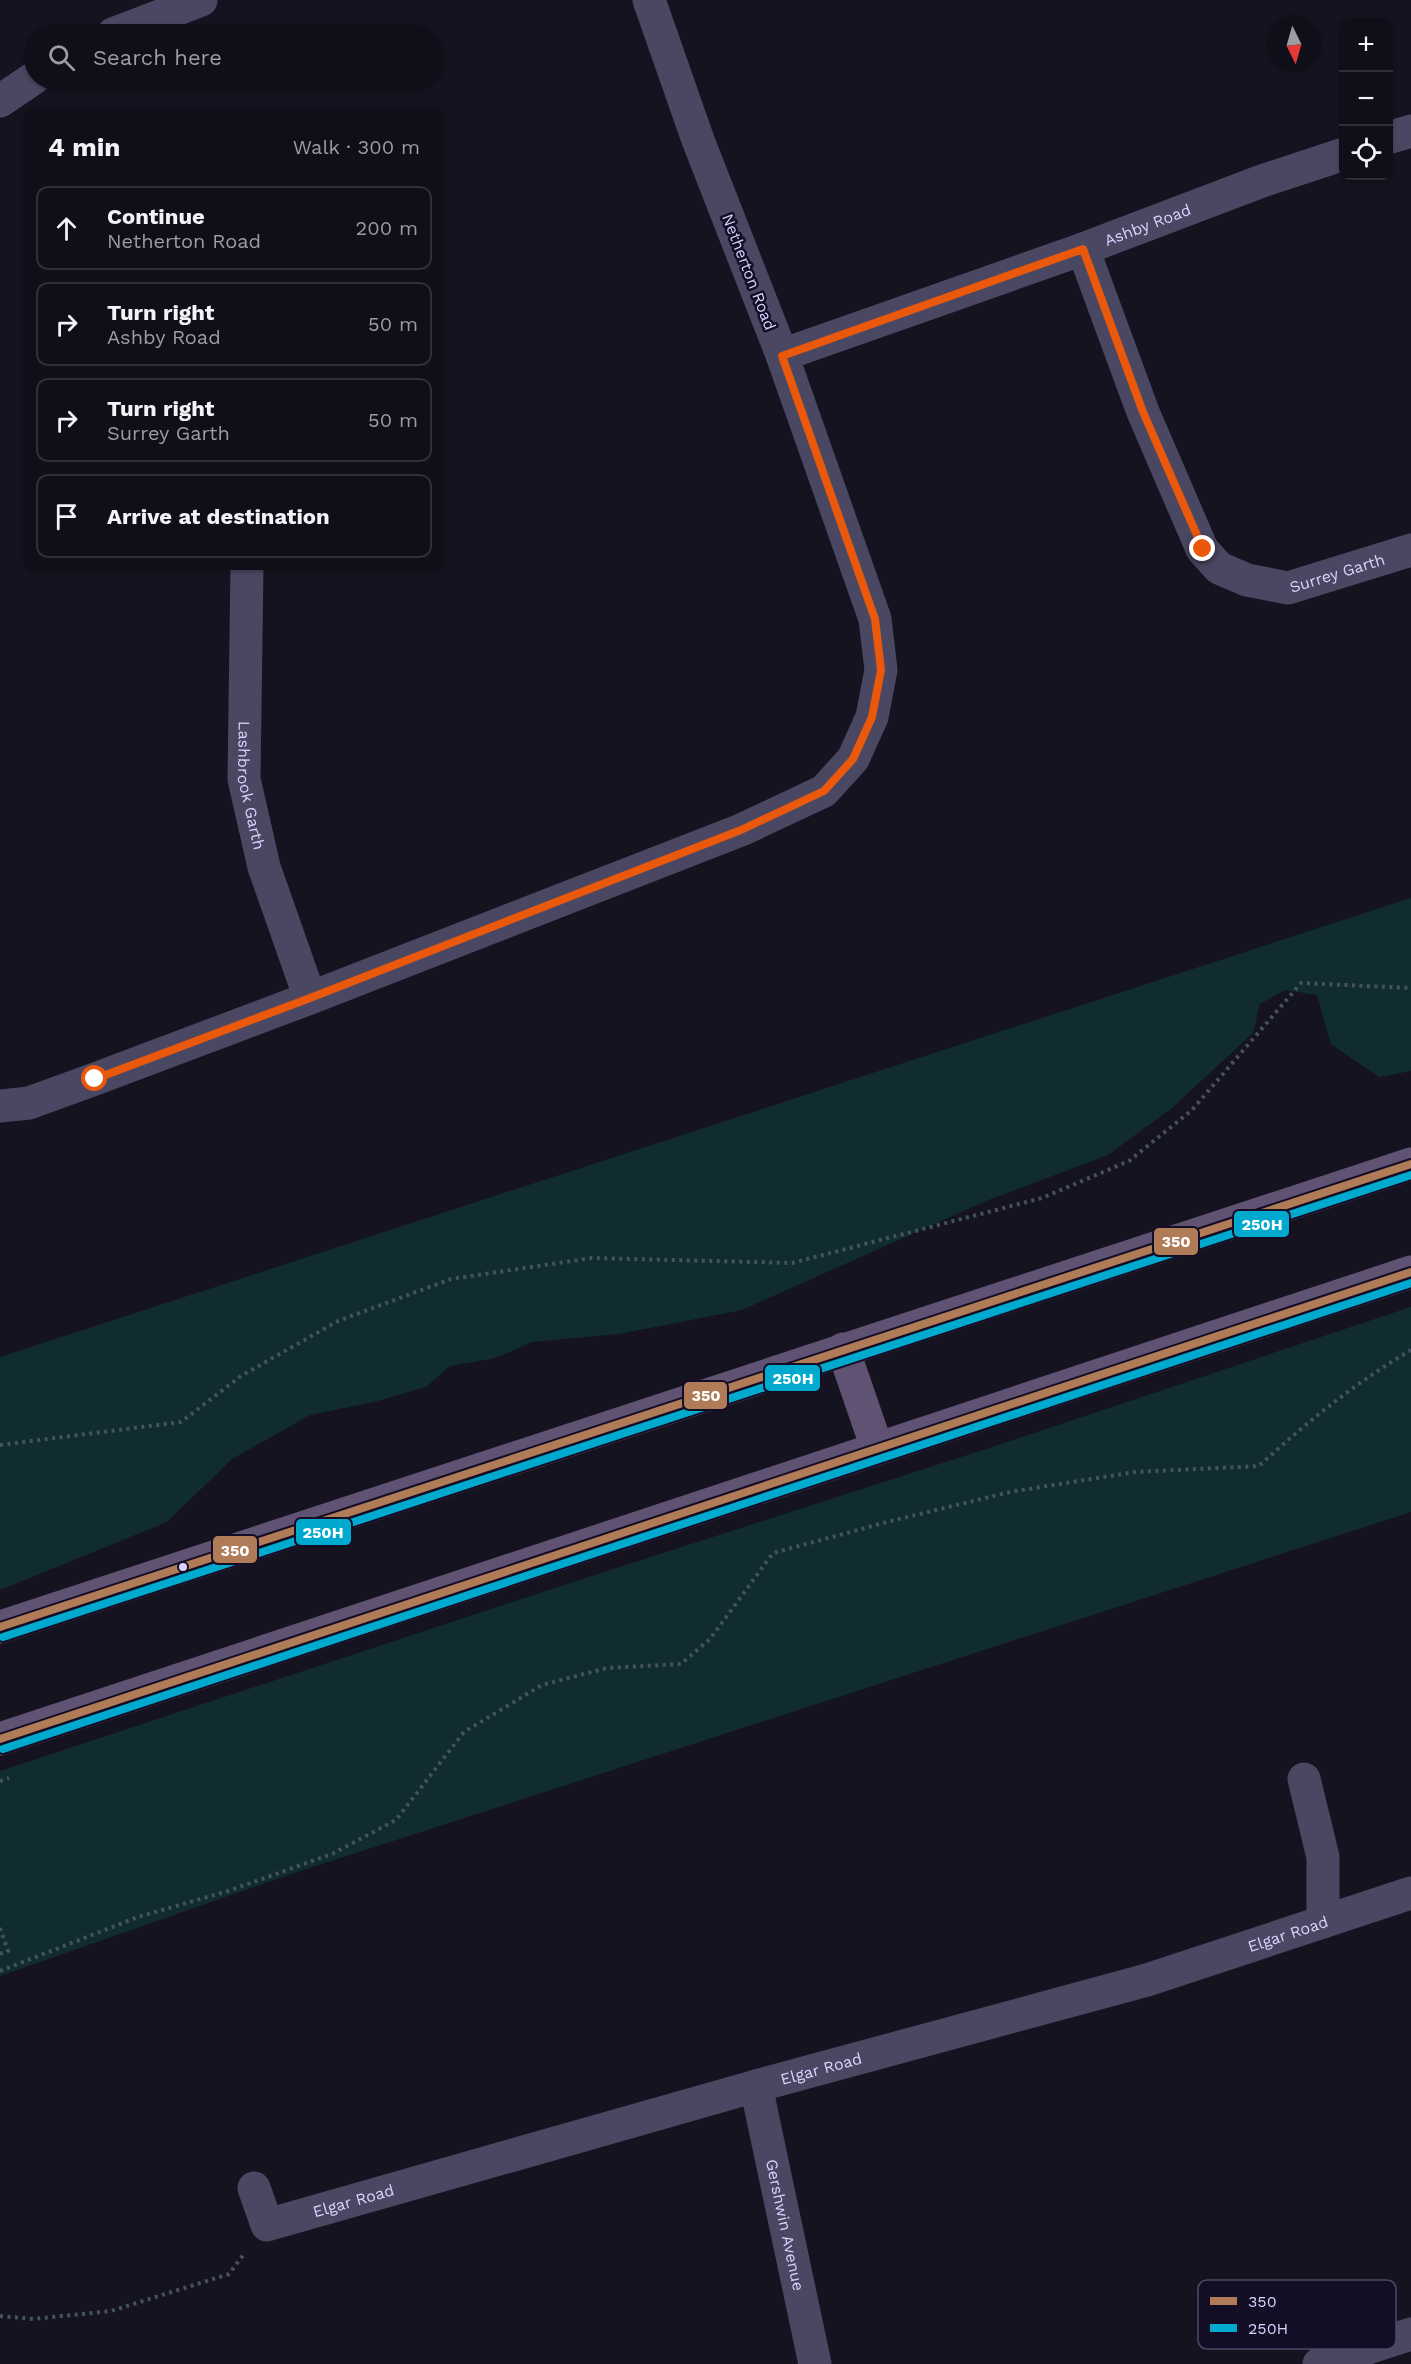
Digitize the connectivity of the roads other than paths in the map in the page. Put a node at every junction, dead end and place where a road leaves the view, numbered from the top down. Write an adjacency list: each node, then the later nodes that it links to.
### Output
1 (201, 0): 3 (street)
2 (649, 0): 10 (street, Netherton Road)
3 (139, 24)
4 (24, 84): 5 (street)
5 (1, 98)
6 (1411, 132): 7 (street)
7 (1393, 137)
8 (1339, 156): 9 (street, Ashby Road)
9 (1083, 249): 10 (street, Ashby Road); 11 (street, Surrey Garth)
10 (782, 356): 13 (street, Netherton Road)
11 (1411, 550)
12 (247, 570): 13 (street, Lashbrook Garth)
13 (310, 998): 14 (street, Netherton Road)
14 (0, 1106)
15 (1411, 1164): 17 (main road)
16 (1411, 1272): 18 (main road)
17 (843, 1349): 18 (main road); 19 (main road)
18 (877, 1448): 20 (main road)
19 (0, 1627)
20 (0, 1739)
21 (1304, 1779): 23 (street)
22 (1411, 1893): 23 (street, Elgar Road)
23 (1323, 1922): 24 (street, Elgar Road)
24 (756, 2086): 25 (street, Elgar Road); 29 (street, Gershwin Avenue)
25 (254, 2188)
26 (1411, 2334): 27 (street)
27 (1396, 2339)
28 (1365, 2349): 30 (street)
29 (815, 2364)
30 (1319, 2364)

